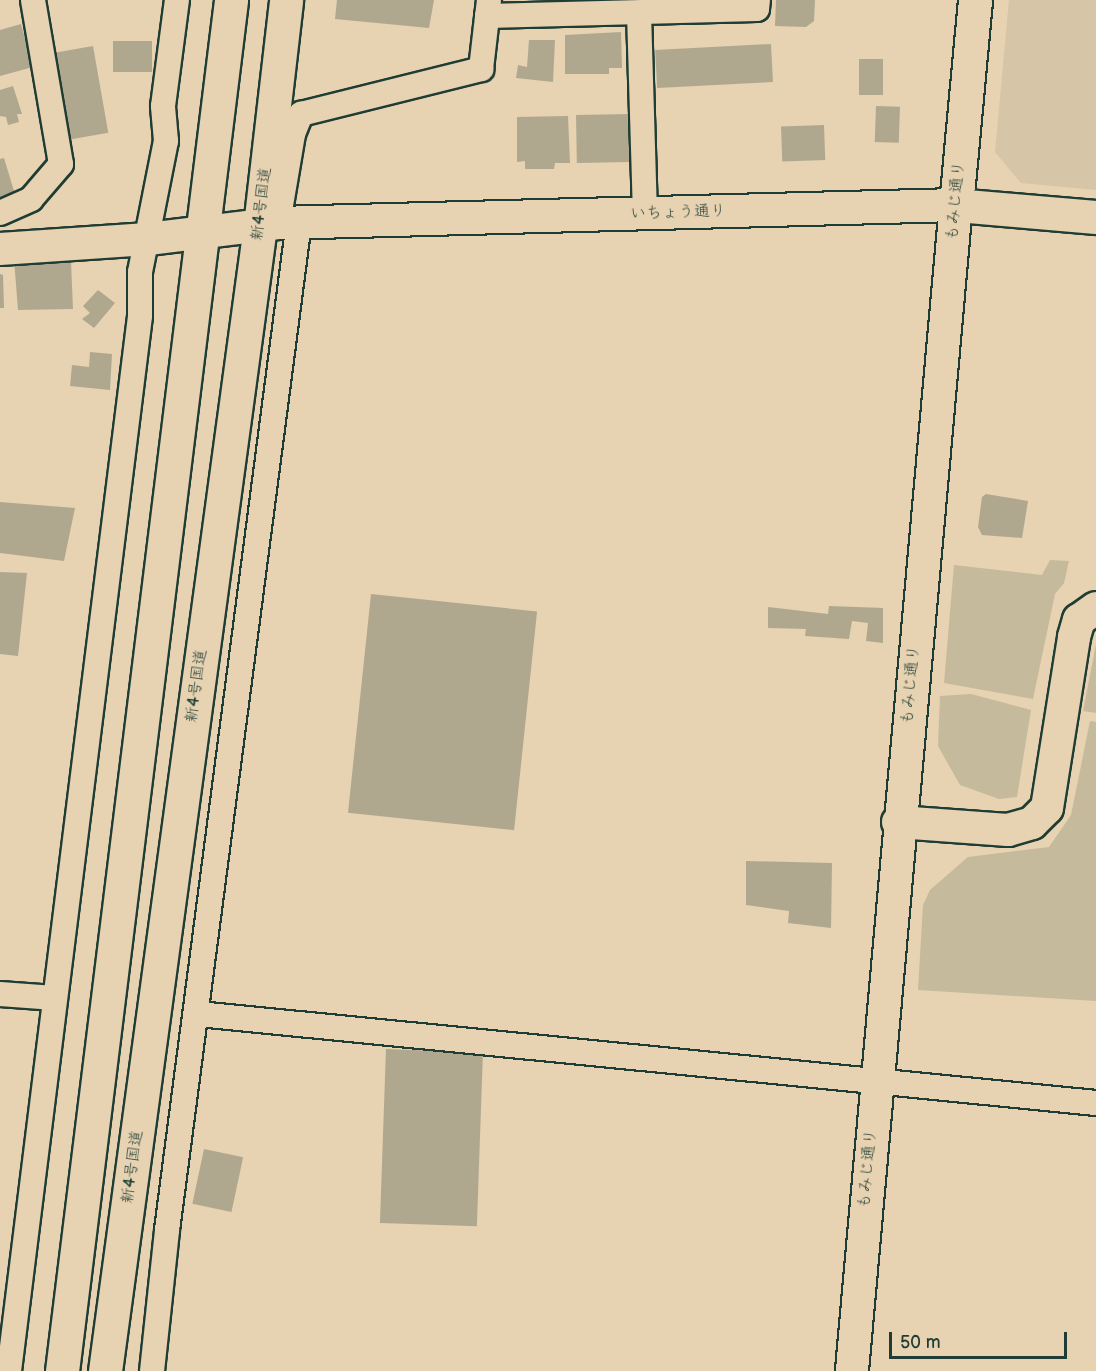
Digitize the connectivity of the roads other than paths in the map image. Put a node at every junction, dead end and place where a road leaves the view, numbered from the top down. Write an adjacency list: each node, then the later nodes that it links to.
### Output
1 (33, 0): 10 (street)
2 (177, 0): 15 (street)
3 (231, 0): 14 (main road)
4 (286, 0): 13 (main road, 新4号国道)
5 (758, 0): 8 (street)
6 (975, 0): 9 (main road, もみじ通り)
7 (488, 8): 8 (street); 13 (street)
8 (639, 13): 11 (street)
9 (956, 205): 11 (street, いちょう通り); 12 (main road, いちょう通り); 18 (street, もみじ通り)
10 (0, 213)
11 (645, 214): 13 (street, いちょう通り)
12 (1096, 217)
13 (279, 224): 14 (street, いちょう通り); 21 (street); 26 (main road, 新4号国道)
14 (204, 229): 15 (street, いちょう通り); 25 (main road)
15 (148, 239): 16 (street, いちょう通り); 20 (street)
16 (0, 249)
17 (1096, 608): 18 (street)
18 (898, 822): 22 (street, もみじ通り)
19 (0, 994): 20 (street)
20 (55, 998): 24 (street)
21 (198, 1014): 22 (street); 27 (street)
22 (876, 1080): 23 (street); 28 (street, もみじ通り)
23 (1096, 1103)
24 (9, 1371)
25 (62, 1371)
26 (105, 1371)
27 (152, 1371)
28 (852, 1371)

